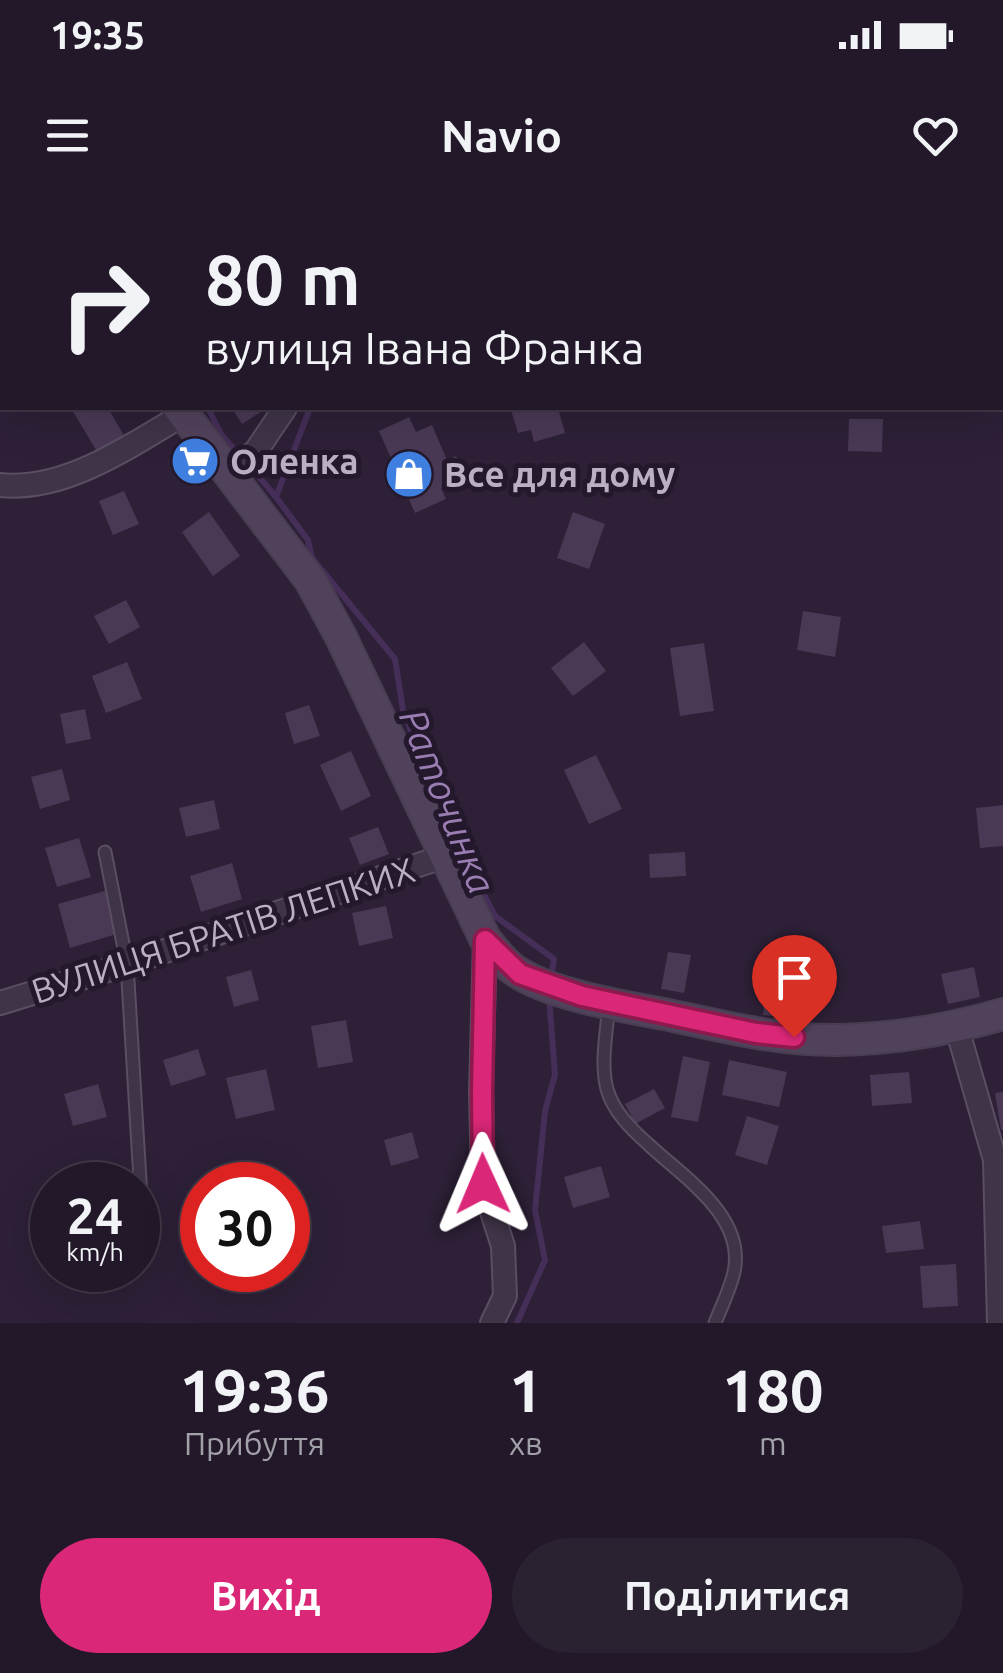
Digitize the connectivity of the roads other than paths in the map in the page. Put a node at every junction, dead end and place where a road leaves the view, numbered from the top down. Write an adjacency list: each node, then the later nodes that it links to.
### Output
1 (283, 410): 3 (street)
2 (181, 411): 3 (main road); 4 (street)
3 (241, 463): 6 (main road)
4 (0, 485)
5 (105, 852): 8 (lane)
6 (445, 856): 7 (main road); 8 (street, ВУЛИЦЯ БРАТІВ ЛЕПКИХ)
7 (485, 940): 9 (main road); 14 (street)
8 (127, 964): 10 (street, ВУЛИЦЯ БРАТІВ ЛЕПКИХ); 13 (lane)
9 (595, 1000): 12 (main road); 15 (lane)
10 (0, 1003)
11 (1003, 1014): 12 (main road)
12 (958, 1028): 16 (street)
13 (139, 1162)
14 (492, 1323)
15 (714, 1323)
16 (999, 1323)

